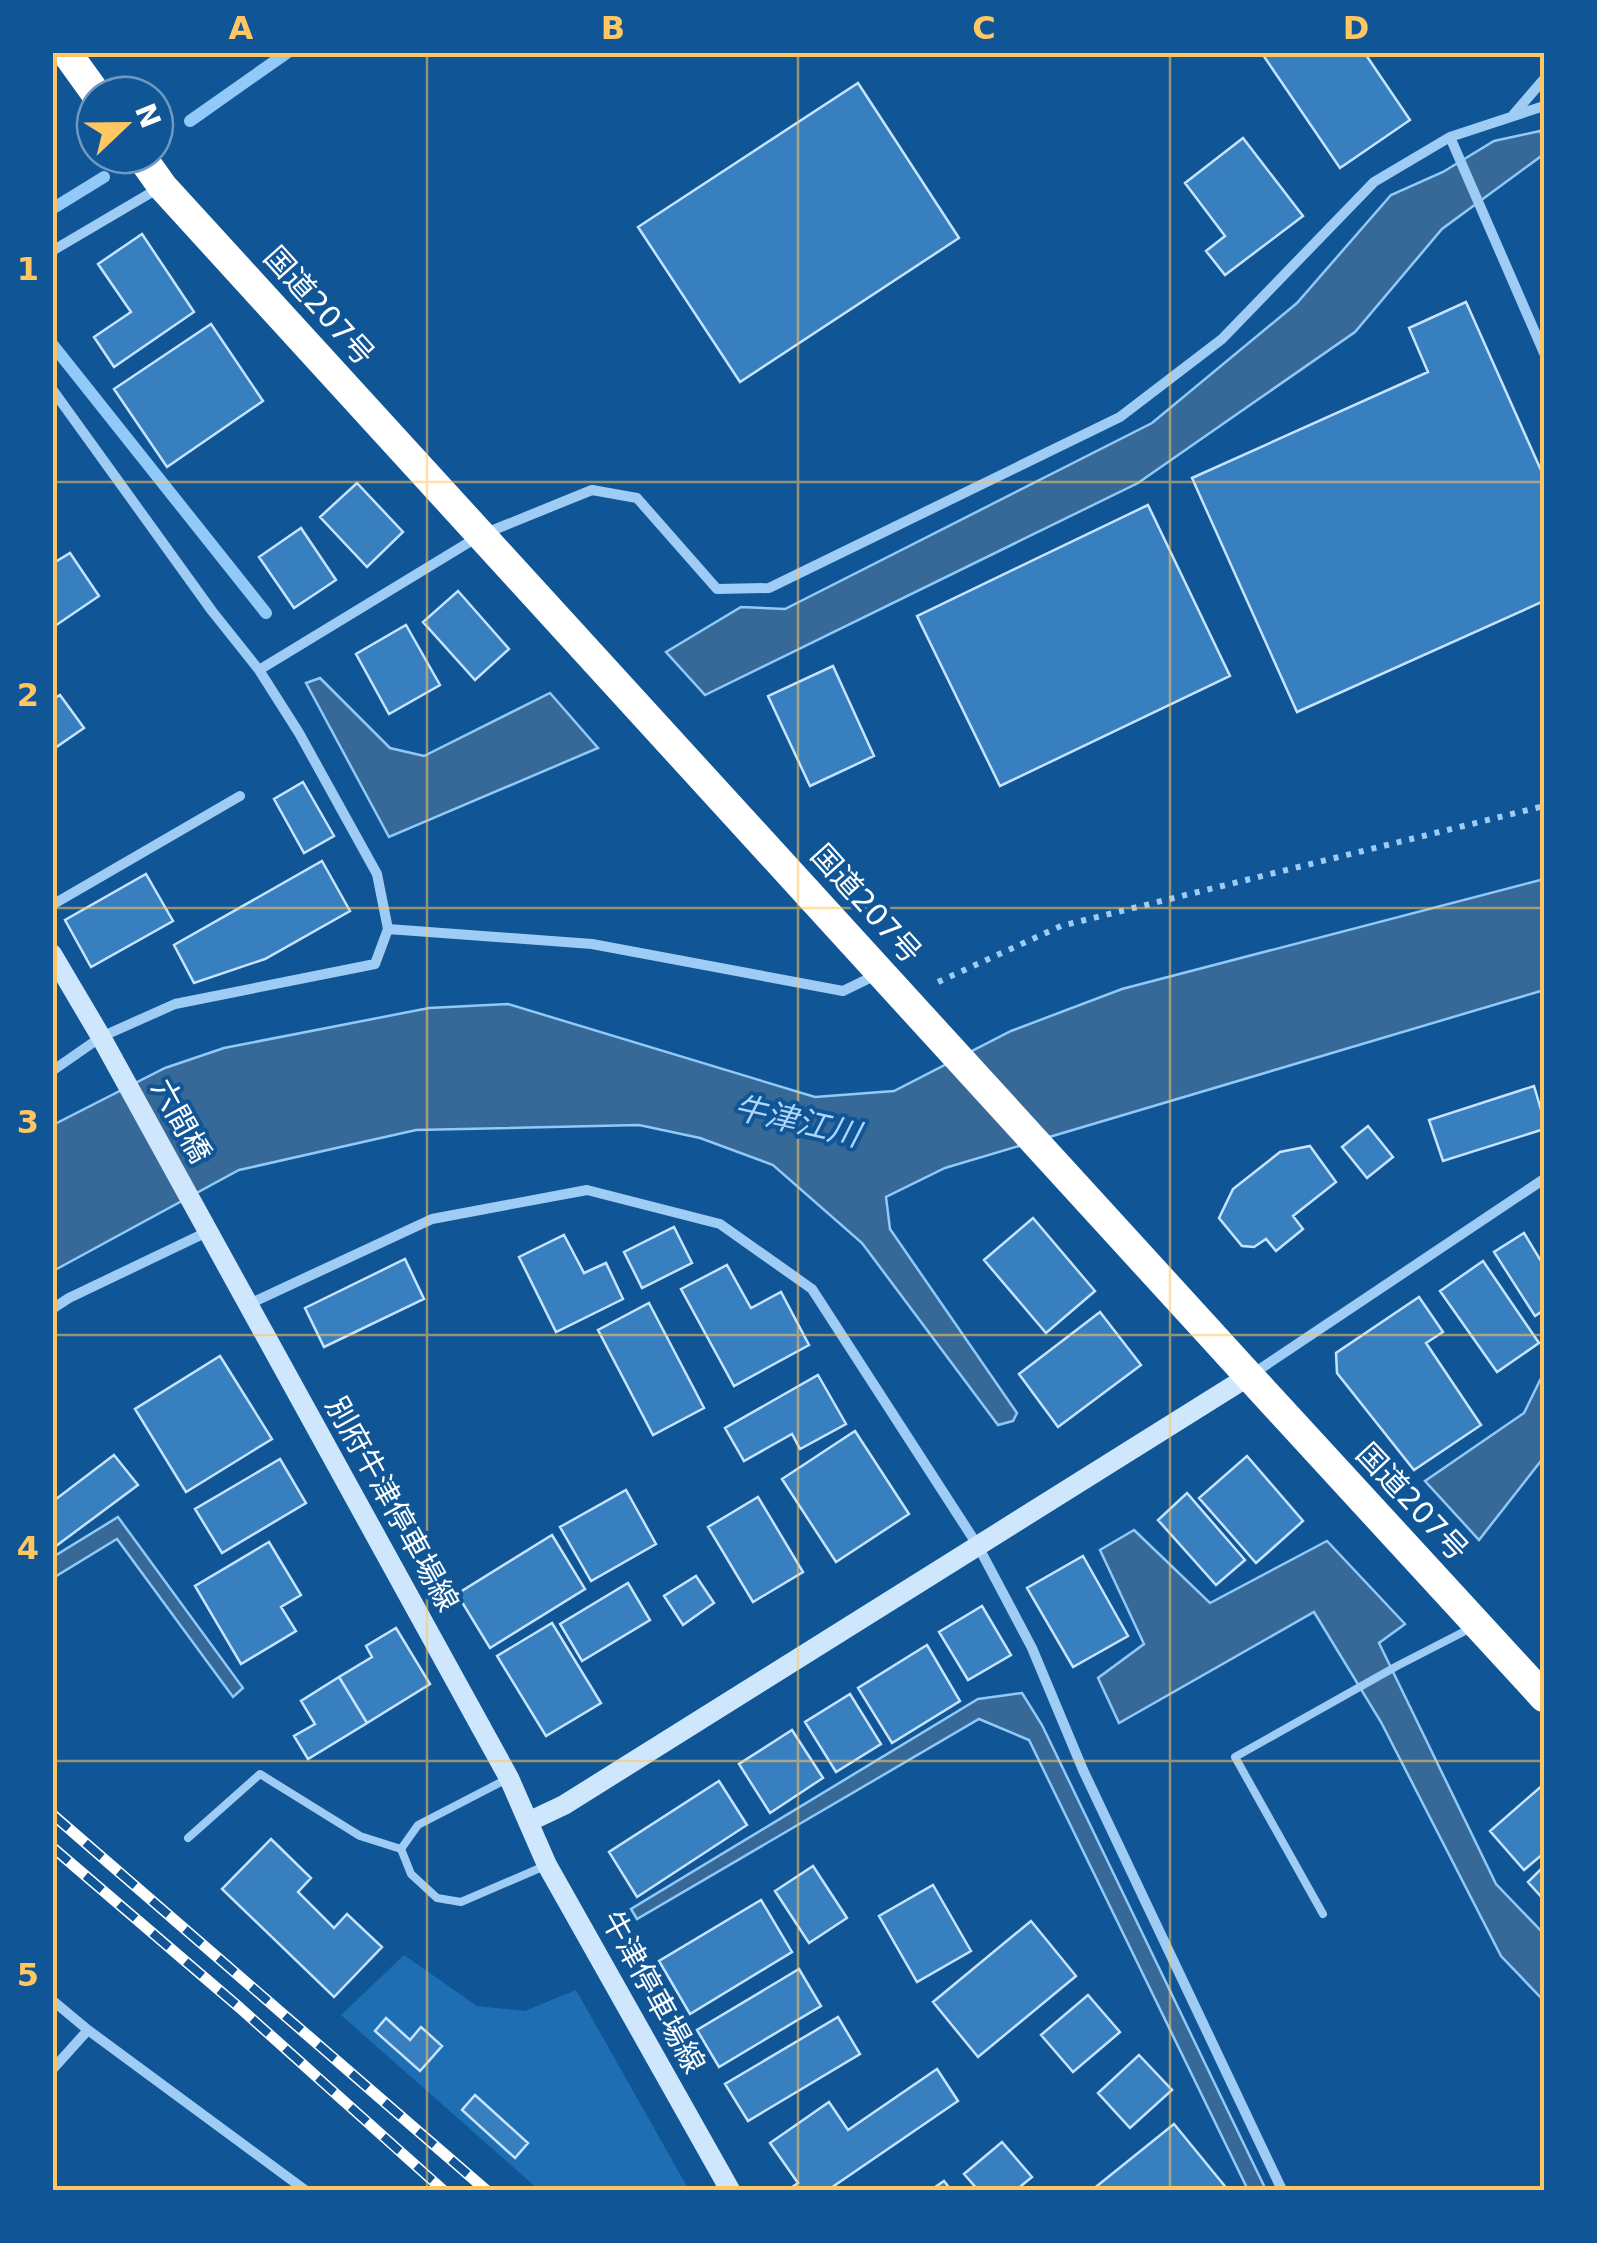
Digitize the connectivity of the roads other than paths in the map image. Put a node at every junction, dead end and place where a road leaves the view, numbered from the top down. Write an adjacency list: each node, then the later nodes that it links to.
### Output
1 (66, 52): 2 (highway)
2 (83, 75)
3 (1544, 79): 5 (street)
4 (1544, 106): 5 (street)
5 (1513, 116): 6 (street)
6 (1450, 137): 10 (street); 12 (street)
7 (154, 175): 8 (highway, 国道207号)
8 (162, 186): 9 (street); 12 (highway, 国道207号)
9 (52, 251)
10 (1544, 353)
11 (52, 389): 13 (street)
12 (482, 536): 13 (street); 18 (highway, 国道207号)
13 (259, 670): 16 (street)
14 (240, 796): 15 (street)
15 (52, 905)
16 (388, 928): 18 (street); 19 (street)
17 (52, 954): 19 (main road)
18 (881, 973): 25 (highway, 国道207号)
19 (106, 1046): 20 (street); 22 (main road, 六間橋)
20 (52, 1070)
21 (1544, 1179): 25 (street)
22 (203, 1224): 23 (main road, 別府牛津停車場線); 24 (street)
23 (247, 1305): 26 (street); 29 (main road, 別府牛津停車場線)
24 (52, 1309)
25 (1249, 1376): 26 (main road); 27 (highway, 国道207号)
26 (978, 1546): 30 (main road); 40 (street)
27 (1478, 1624): 28 (highway, 国道207号); 34 (lane)
28 (1544, 1696)
29 (509, 1778): 30 (main road, 別府牛津停車場線); 32 (lane)
30 (528, 1822): 33 (main road, 牛津停車場線)
31 (188, 1838): 32 (lane)
32 (400, 1849): 33 (lane)
33 (547, 1865): 39 (main road, 牛津停車場線)
34 (1323, 1914)
35 (52, 2000): 36 (street)
36 (88, 2030): 37 (street); 38 (street)
37 (52, 2070)
38 (305, 2190)
39 (730, 2190)
40 (1282, 2190)

